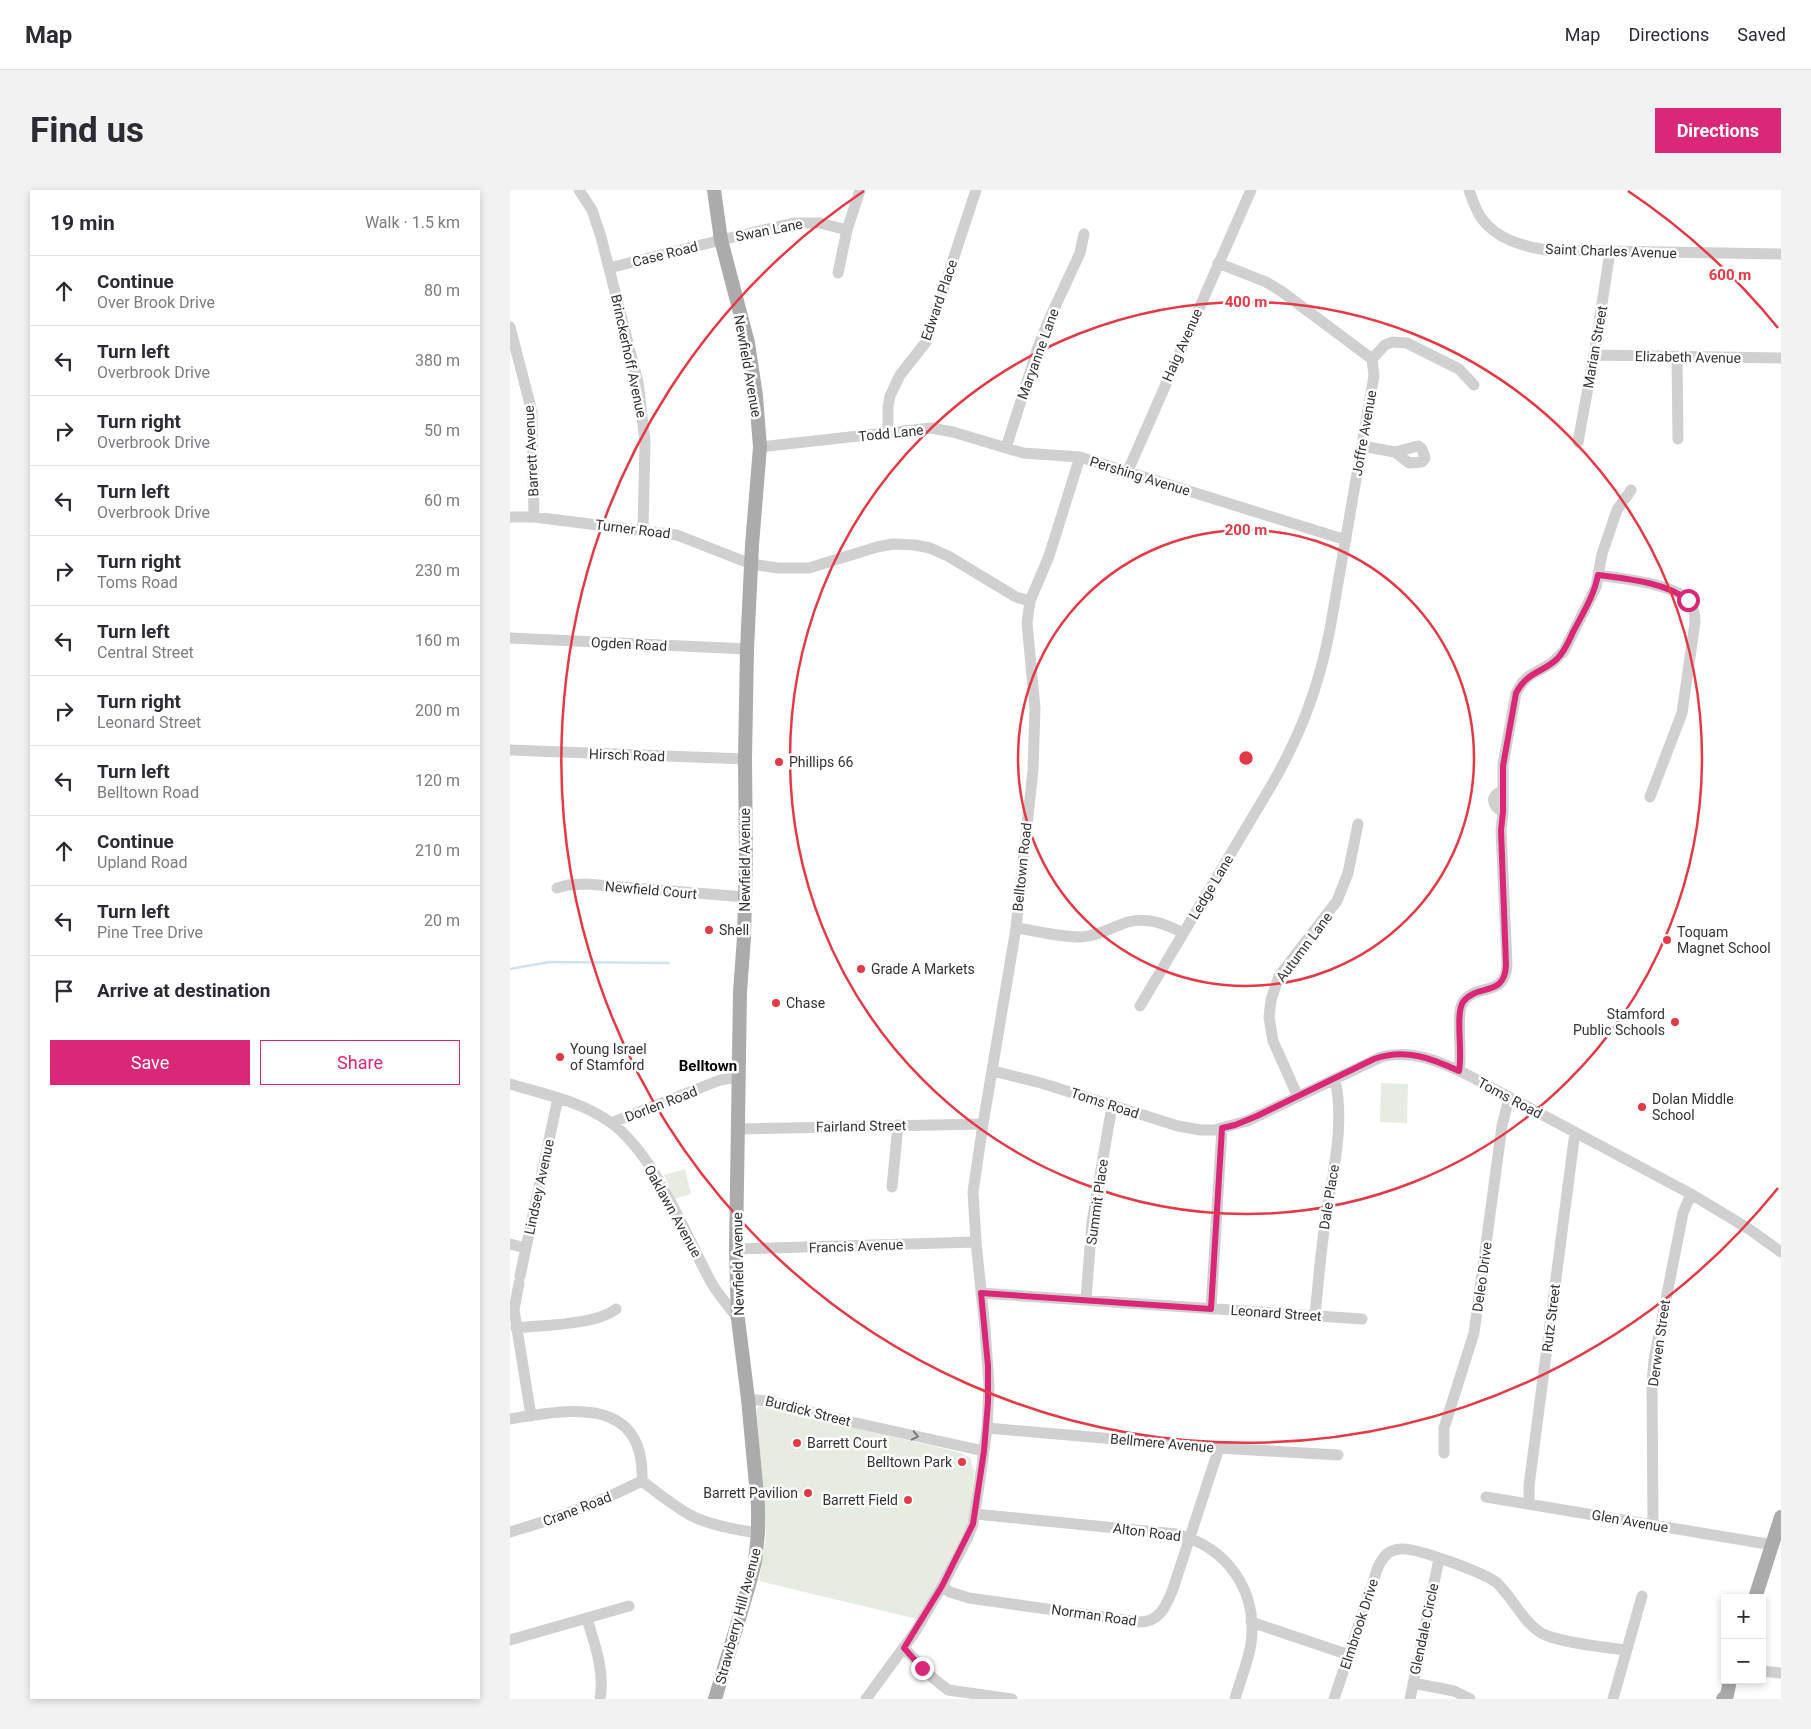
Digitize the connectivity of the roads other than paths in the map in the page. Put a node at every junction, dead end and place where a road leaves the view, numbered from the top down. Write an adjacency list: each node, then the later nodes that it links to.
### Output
1 (579, 190): 13 (street, Brinckerhoff Avenue)
2 (714, 190): 9 (main road, Newfield Avenue)
3 (860, 190): 7 (street)
4 (976, 190): 21 (street, Edward Place)
5 (1251, 190): 12 (street, Haig Avenue)
6 (1468, 190): 10 (street, Saint Charles Avenue)
7 (847, 230): 9 (street, Swan Lane); 14 (street)
8 (1084, 234): 26 (street, Maryanne Lane)
9 (721, 240): 13 (street, Case Road); 25 (main road, Newfield Avenue)
10 (1610, 252): 11 (street, Saint Charles Avenue); 16 (street, Marian Street)
11 (1781, 254)
12 (1218, 263): 19 (street); 29 (street, Haig Avenue)
13 (609, 268): 33 (street, Brinckerhoff Avenue)
14 (838, 273)
15 (510, 327): 32 (street, Barrett Avenue)
16 (1594, 355): 17 (street, Elizabeth Avenue); 23 (street, Marian Street)
17 (1677, 357): 18 (street, Elizabeth Avenue); 22 (street)
18 (1781, 358)
19 (1372, 359): 20 (street); 24 (street, Joffre Avenue)
20 (1474, 385)
21 (888, 432): 25 (street, Todd Lane); 26 (street, Todd Lane)
22 (1678, 439)
23 (1578, 442)
24 (1362, 446): 27 (street); 34 (street, Joffre Avenue)
25 (760, 447): 35 (main road, Newfield Avenue)
26 (1006, 448): 28 (street, Todd Lane)
27 (1395, 452)
28 (1080, 458): 29 (street, Pershing Avenue); 37 (street, Pershing Avenue)
29 (1127, 473): 34 (street, Pershing Avenue)
30 (1631, 490): 36 (street)
31 (510, 517): 32 (street, Turner Road)
32 (534, 517): 33 (street, Turner Road)
33 (643, 530): 35 (street, Turner Road)
34 (1346, 540): 40 (street, Joffre Avenue)
35 (751, 564): 37 (street); 39 (main road, Newfield Avenue)
36 (1598, 575): 43 (street); 51 (street)
37 (1030, 601): 47 (street, Belltown Road)
38 (510, 638): 39 (street, Ogden Road)
39 (747, 649): 42 (main road, Newfield Avenue)
40 (1315, 686): 48 (street, Ledge Lane)
41 (510, 750): 42 (street, Hirsch Road)
42 (745, 759): 46 (main road, Newfield Avenue)
43 (1650, 797)
44 (1358, 824): 55 (street, Autumn Lane)
45 (557, 888): 46 (street, Newfield Court)
46 (745, 897): 52 (main road, Newfield Avenue)
47 (1016, 928): 48 (street, Ledge Lane); 50 (street, Belltown Road)
48 (1184, 933): 49 (street)
49 (1140, 1006)
50 (993, 1071): 58 (street, Toms Road); 60 (street, Belltown Road)
51 (1459, 1071): 53 (street, Toms Road); 57 (street, Toms Road)
52 (739, 1077): 59 (street, Dorlen Road); 63 (main road, Newfield Avenue)
53 (1336, 1079): 55 (street, Toms Road); 76 (street, Dale Place)
54 (510, 1084): 56 (street, Oaklawn Avenue)
55 (1298, 1097): 62 (street, Toms Road)
56 (558, 1098): 59 (street, Oaklawn Avenue); 69 (street, Lindsey Avenue)
57 (1509, 1098): 64 (street, Toms Road); 86 (street, Deleo Drive)
58 (1112, 1106): 62 (street, Toms Road); 73 (street, Summit Place)
59 (611, 1123): 77 (street, Oaklawn Avenue)
60 (983, 1124): 61 (street, Fairland Street); 67 (street, Belltown Road)
61 (898, 1125): 63 (street, Fairland Street); 65 (street)
62 (1222, 1128): 75 (street)
63 (738, 1129): 70 (main road, Newfield Avenue)
64 (1575, 1132): 66 (street, Toms Road); 90 (street, Rutz Street)
65 (892, 1187)
66 (1691, 1194): 71 (street, Toms Road); 93 (street, Derwen Street)
67 (976, 1242): 70 (street, Francis Avenue); 72 (street, Belltown Road)
68 (510, 1244): 69 (street)
69 (526, 1248): 79 (street, Lindsey Avenue)
70 (736, 1249): 77 (main road, Newfield Avenue)
71 (1781, 1252)
72 (981, 1293): 73 (street, Leonard Street); 83 (street, Belltown Road)
73 (1086, 1299): 75 (street, Leonard Street)
74 (616, 1309): 79 (street)
75 (1211, 1309): 76 (street, Leonard Street)
76 (1315, 1316): 78 (street, Leonard Street)
77 (738, 1319): 80 (main road, Newfield Avenue)
78 (1362, 1319)
79 (516, 1328): 81 (street, Lindsey Avenue)
80 (748, 1399): 85 (street, Burdick Street, one-way to 85); 95 (main road, Newfield Avenue)
81 (531, 1416): 82 (street); 88 (street)
82 (510, 1419)
83 (987, 1428): 84 (street, Bellmere Avenue); 85 (street, Belltown Road)
84 (1219, 1448): 87 (street, Bellmere Avenue); 96 (street, Norman Road)
85 (984, 1451): 91 (street, Belltown Road)
86 (1444, 1453)
87 (1338, 1455)
88 (642, 1481): 94 (street, Crane Road); 95 (street)
89 (1486, 1497): 90 (street, Glen Avenue)
90 (1529, 1503): 93 (street, Glen Avenue)
91 (975, 1514): 96 (street, Alton Road); 99 (street, Belltown Road)
92 (1781, 1518): 97 (main road)
93 (1653, 1525): 97 (street, Glen Avenue)
94 (510, 1532)
95 (758, 1533): 116 (main road, Strawberry Hill Avenue)
96 (1189, 1538): 99 (street, Norman Road); 104 (street, Alton Road)
97 (1773, 1545): 100 (main road)
98 (1439, 1559): 107 (street); 108 (street, Elmbrook Drive); 111 (street, Glendale Circle)
99 (942, 1586): 106 (street, Belltown Road)
100 (1756, 1594)
101 (1642, 1596): 107 (street)
102 (629, 1606): 103 (street)
103 (587, 1619): 105 (street); 115 (street)
104 (1251, 1622): 108 (street); 119 (street, Alton Road)
105 (510, 1640)
106 (904, 1648): 113 (street); 117 (street, Belltown Road)
107 (1626, 1650): 123 (street)
108 (1348, 1655): 120 (street, Elmbrook Drive)
109 (1766, 1671): 110 (street)
110 (1781, 1673)
111 (1413, 1683): 121 (street, Glendale Circle); 122 (street)
112 (1729, 1684): 114 (main road)
113 (945, 1694): 118 (street)
114 (1726, 1698)
115 (600, 1699)
116 (715, 1699)
117 (866, 1699)
118 (1012, 1699)
119 (1234, 1699)
120 (1334, 1699)
121 (1410, 1699)
122 (1470, 1699)
123 (1613, 1699)

